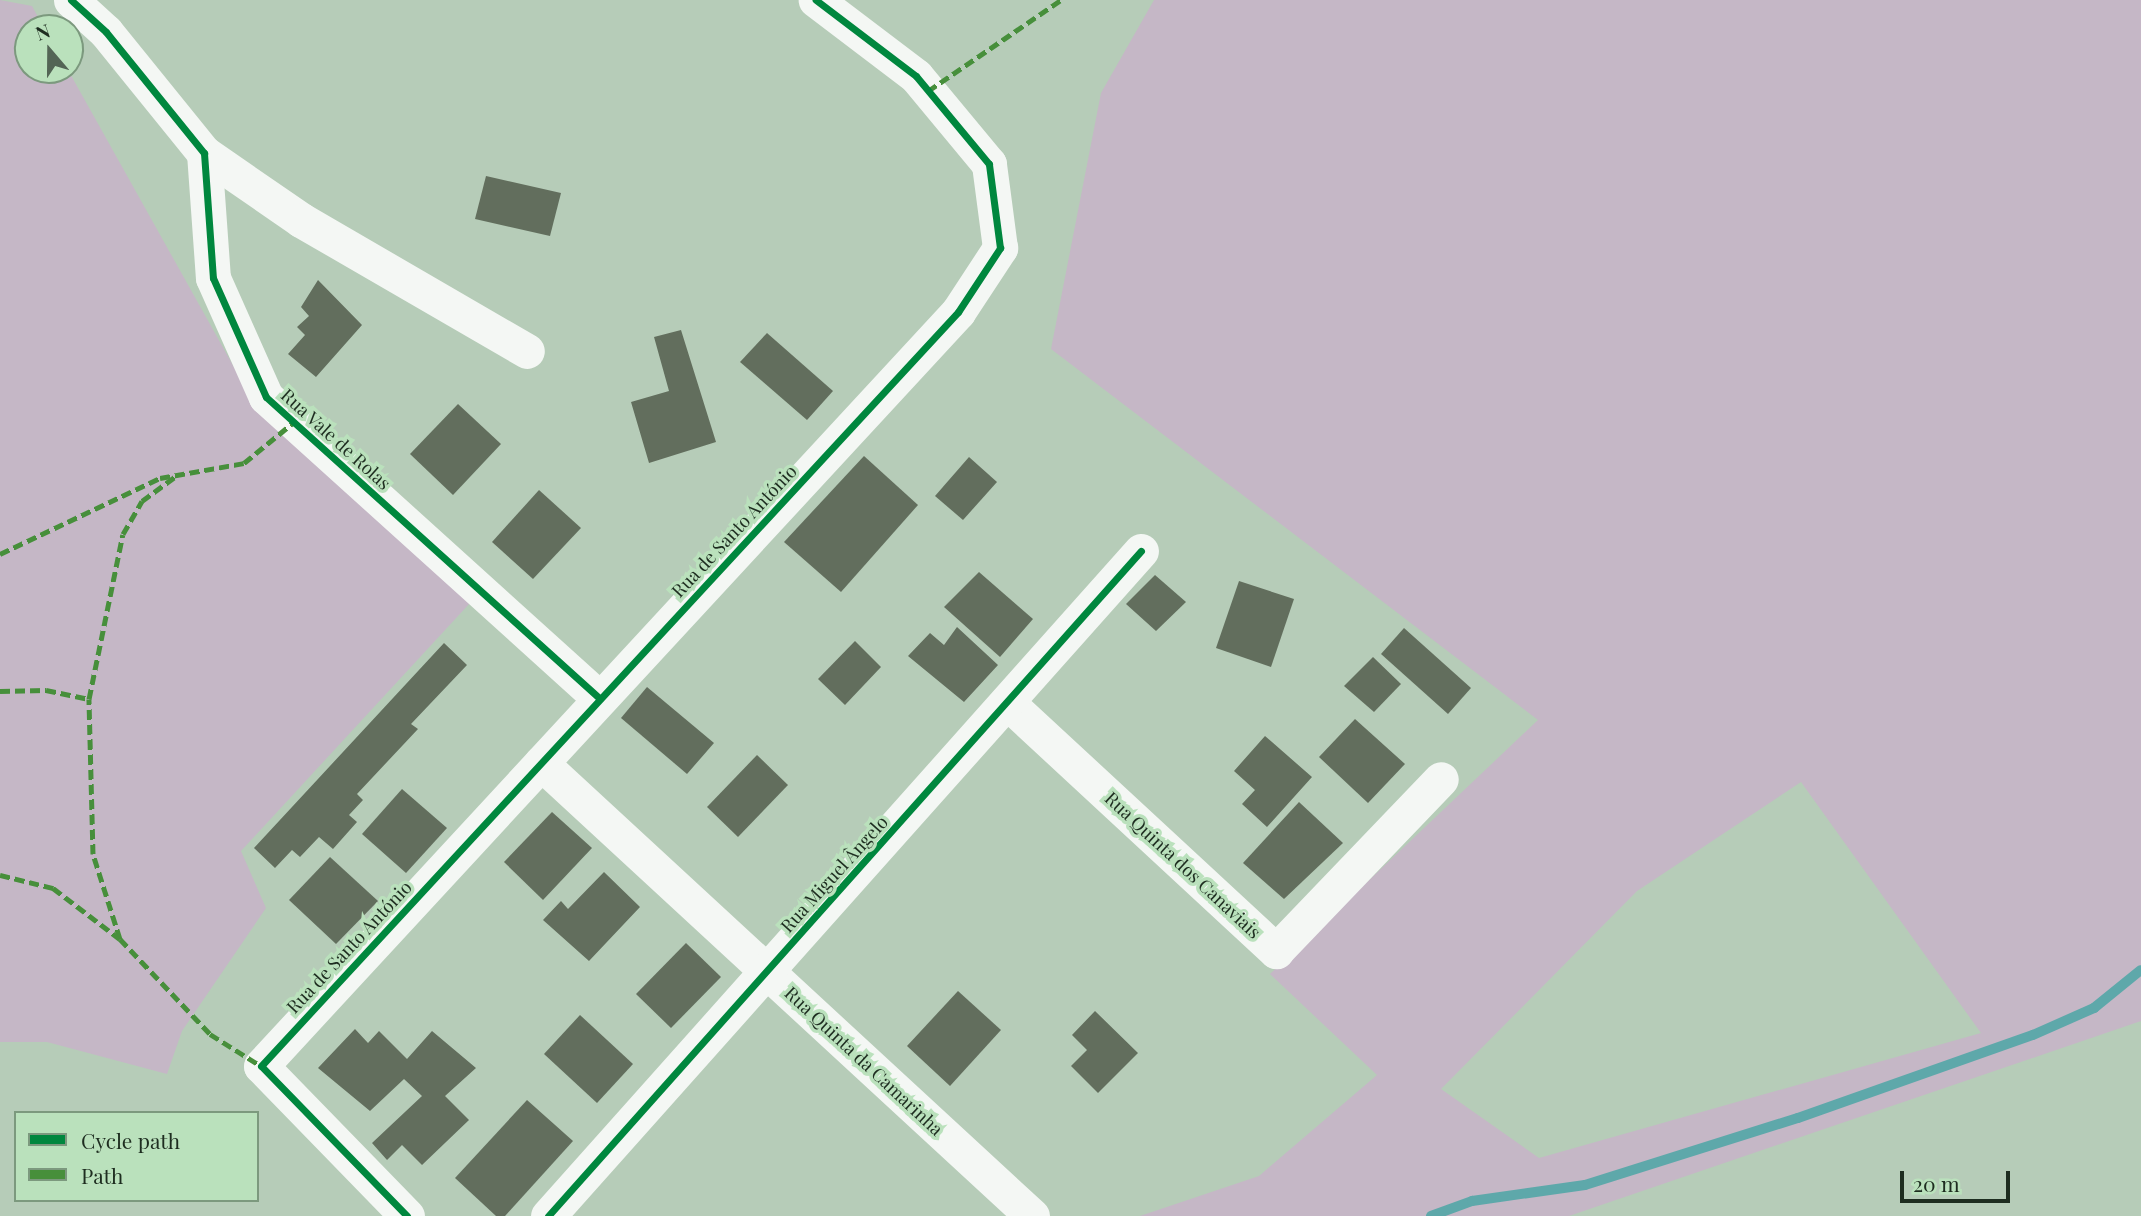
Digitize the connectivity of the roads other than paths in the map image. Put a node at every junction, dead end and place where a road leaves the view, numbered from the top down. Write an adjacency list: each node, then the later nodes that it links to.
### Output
1 (71, 0): 3 (street)
2 (816, 0): 6 (street, Rua de Santo António)
3 (204, 153): 4 (street); 6 (street, Rua Vale de Rolas)
4 (527, 351)
5 (1141, 551): 7 (street, Rua Miguel Ângelo)
6 (600, 699): 8 (street, Rua de Santo António)
7 (1007, 702): 9 (street, Rua Quinta dos Canaviais); 10 (street, Rua Miguel Ângelo)
8 (541, 763): 10 (street, Rua Quinta da Camarinha); 11 (street, Rua de Santo António)
9 (1441, 779)
10 (768, 972): 12 (street, Rua Miguel Ângelo); 13 (street, Rua Quinta da Camarinha)
11 (407, 1216)
12 (548, 1216)
13 (1032, 1216)

